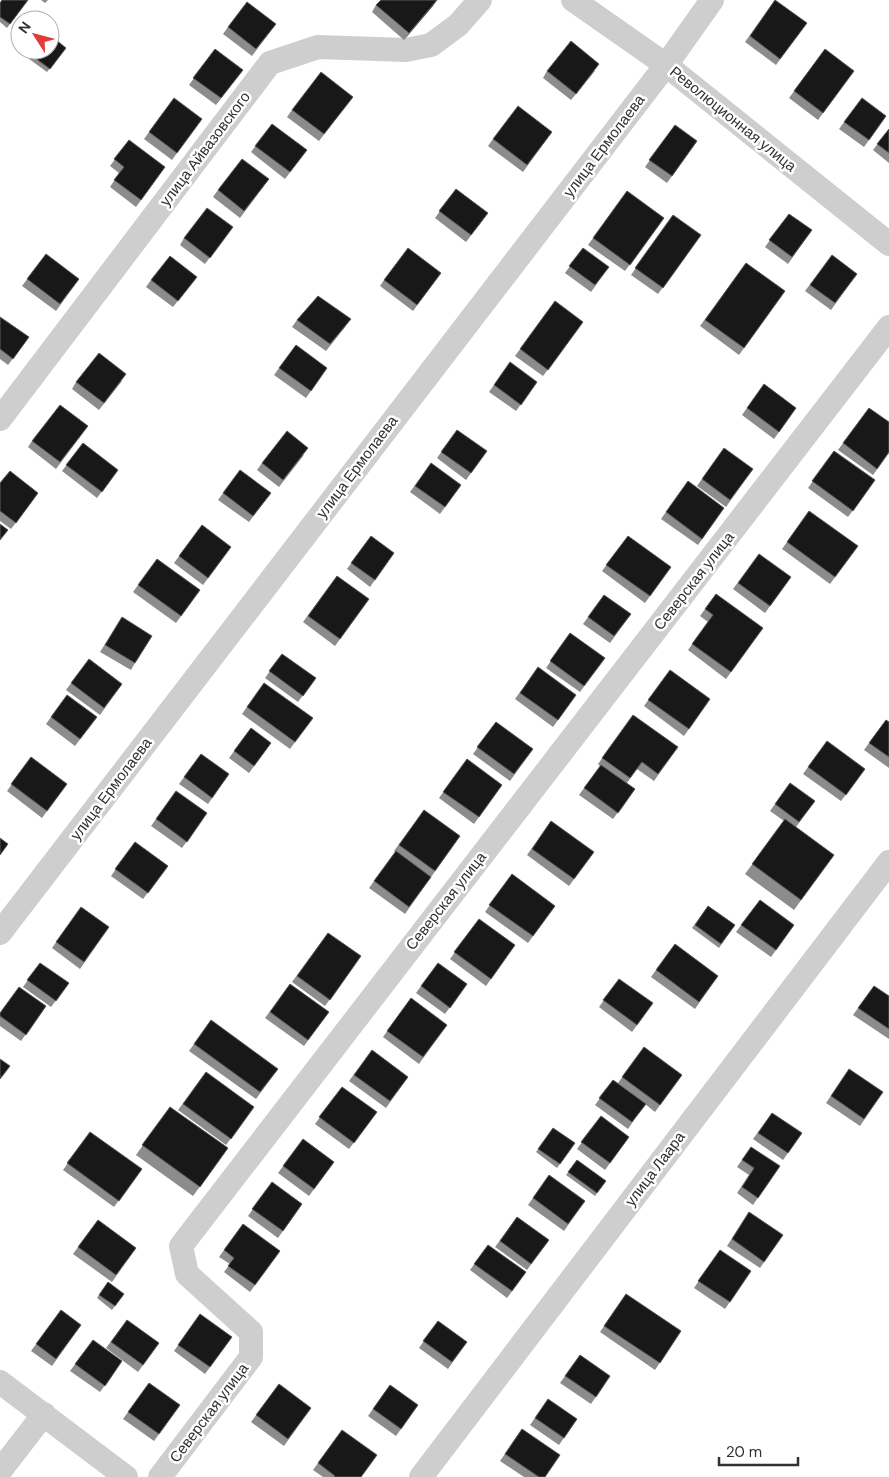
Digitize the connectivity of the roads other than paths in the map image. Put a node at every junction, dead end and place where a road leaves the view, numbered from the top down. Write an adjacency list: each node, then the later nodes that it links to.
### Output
1 (480, 0): 7 (street, улица Айвазовского)
2 (573, 0): 4 (street, Революционная улица)
3 (712, 0): 4 (street, улица Ермолаева)
4 (666, 65): 5 (street, Революционная улица); 9 (street, улица Ермолаева)
5 (889, 244)
6 (889, 327): 14 (street, Северская улица)
7 (0, 419)
8 (889, 862): 15 (street, улица Лаара)
9 (0, 933)
10 (0, 1382): 11 (street)
11 (44, 1414): 12 (street); 13 (street)
12 (0, 1471)
13 (126, 1477)
14 (160, 1477)
15 (421, 1477)

